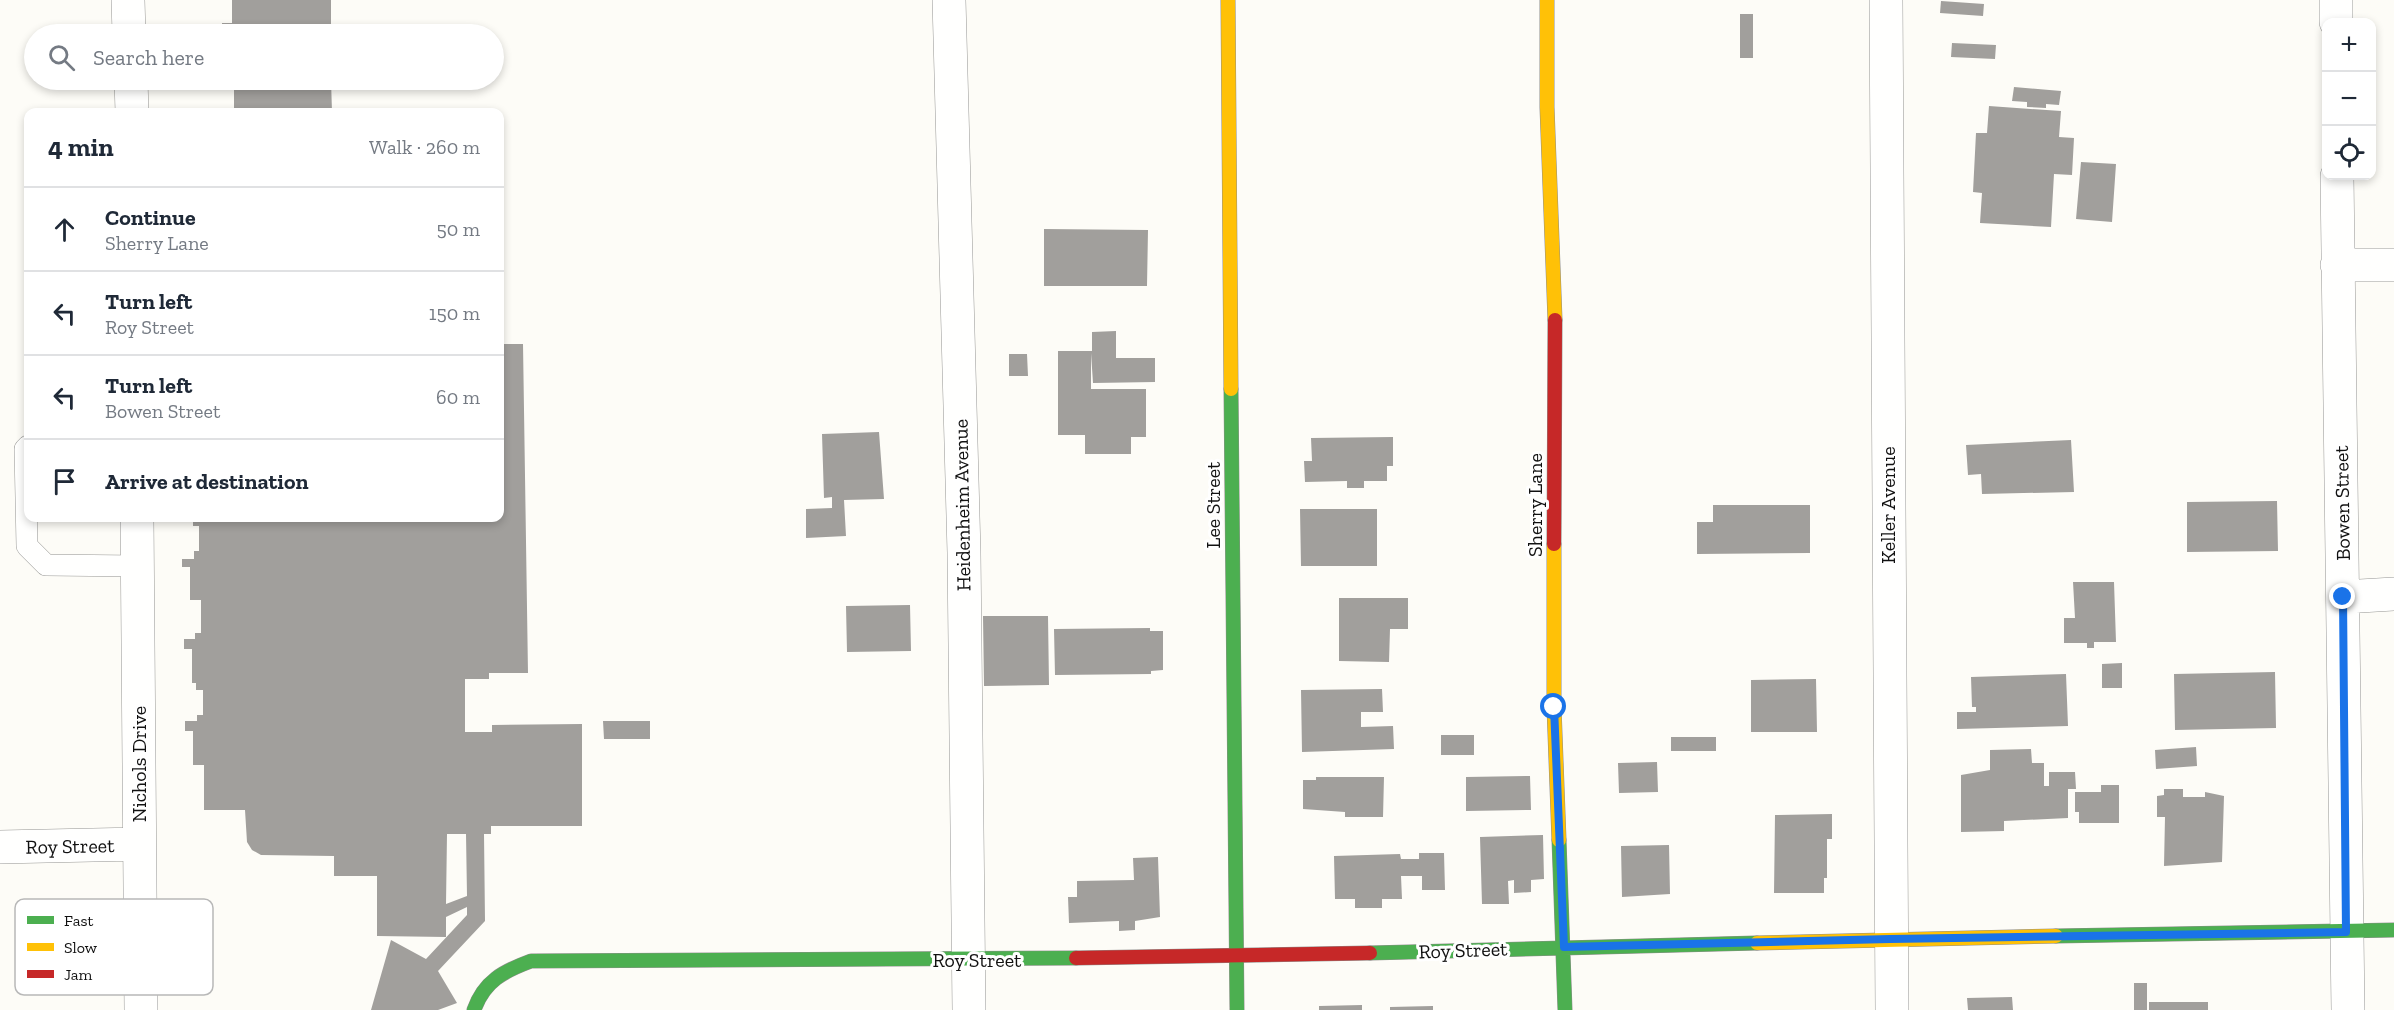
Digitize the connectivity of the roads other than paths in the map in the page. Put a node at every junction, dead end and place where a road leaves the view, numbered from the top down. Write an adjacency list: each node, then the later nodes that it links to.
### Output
1 (128, 0): 8 (street)
2 (949, 0): 27 (street, Heidenheim Avenue)
3 (1228, 0): 26 (street, Lee Street)
4 (1547, 0): 25 (street, Sherry Lane)
5 (1886, 0): 24 (street, Keller Avenue)
6 (2336, 0): 7 (street)
7 (2336, 18)
8 (129, 24)
9 (131, 90): 10 (street)
10 (132, 108)
11 (2337, 180): 13 (street, Bowen Street)
12 (2394, 265): 13 (street)
13 (2337, 266): 18 (street, Bowen Street)
14 (27, 522): 16 (lane)
15 (137, 522): 16 (street, Nichols Drive)
16 (137, 566): 19 (street, Nichols Drive)
17 (2394, 594): 18 (street)
18 (2343, 597): 23 (street, Bowen Street)
19 (139, 844): 20 (street, Roy Street); 21 (street, Nichols Drive)
20 (0, 847)
21 (140, 899)
22 (2394, 930): 23 (street, Roy Street)
23 (2346, 932): 24 (street, Roy Street); 35 (street, Bowen Street)
24 (1890, 939): 25 (street, Roy Street); 34 (street, Keller Avenue)
25 (1564, 947): 26 (street, Roy Street); 33 (street, Sherry Lane)
26 (1236, 957): 27 (street, Roy Street); 32 (street, Lee Street)
27 (969, 960): 30 (street, Roy Street); 31 (street, Heidenheim Avenue)
28 (141, 995): 29 (street, Nichols Drive)
29 (141, 1010)
30 (474, 1010)
31 (969, 1010)
32 (1237, 1010)
33 (1565, 1010)
34 (1892, 1010)
35 (2348, 1010)

